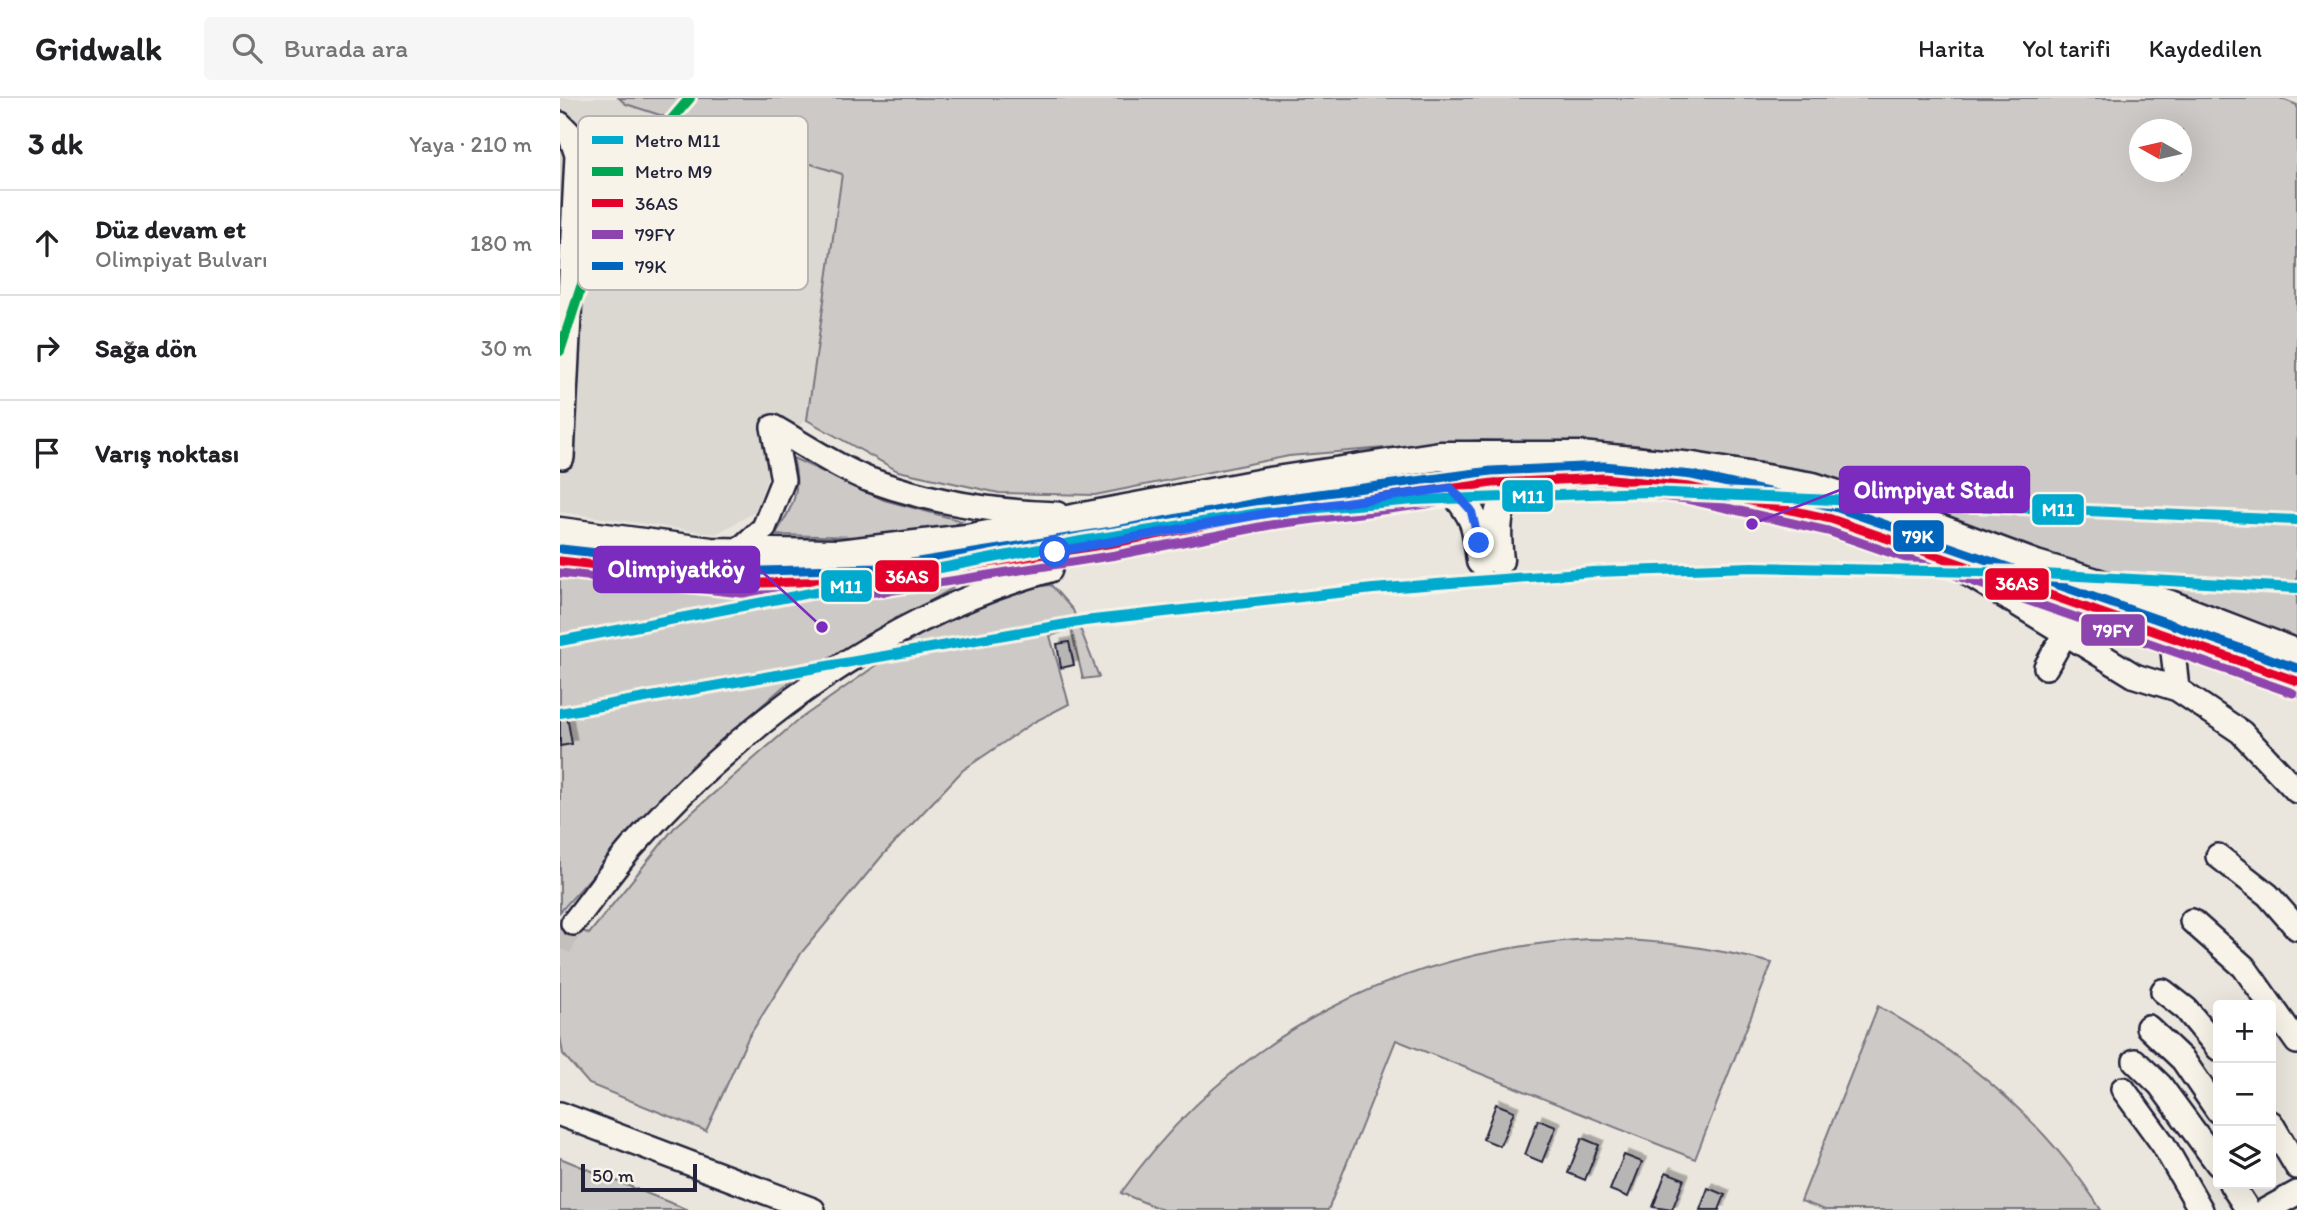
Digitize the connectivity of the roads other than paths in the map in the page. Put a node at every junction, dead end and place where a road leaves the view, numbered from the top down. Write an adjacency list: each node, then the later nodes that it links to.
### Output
1 (560, 124): 2 (street)
2 (562, 457)
3 (1512, 482): 4 (main road); 4 (main road); 9 (main road)
4 (1451, 488): 8 (main road)
5 (1106, 515): 7 (main road); 7 (street); 11 (main road)
6 (560, 532): 7 (main road)
7 (735, 554)
8 (560, 561)
9 (1948, 562): 11 (main road); 13 (street)
10 (1050, 570): 22 (street)
11 (2088, 594): 12 (main road); 13 (street); 14 (main road)
12 (2170, 605): 14 (street); 15 (main road)
13 (2066, 634): 16 (street); 18 (street)
14 (2170, 635): 17 (main road); 18 (street)
15 (2297, 654)
16 (2046, 667)
17 (2297, 681)
18 (2177, 689): 19 (street)
19 (2297, 790)
20 (2218, 856): 23 (street)
21 (2192, 921): 27 (street)
22 (573, 923)
23 (2297, 928)
24 (2163, 991): 26 (street)
25 (2148, 1027): 30 (street)
26 (2213, 1042)
27 (2297, 1042)
28 (2135, 1061): 33 (street)
29 (2123, 1090): 37 (street)
30 (2213, 1104)
31 (563, 1114): 36 (street)
32 (2273, 1126): 34 (street)
33 (2213, 1157)
34 (2297, 1167)
35 (2234, 1189): 38 (street)
36 (813, 1210)
37 (2201, 1210)
38 (2248, 1210)

